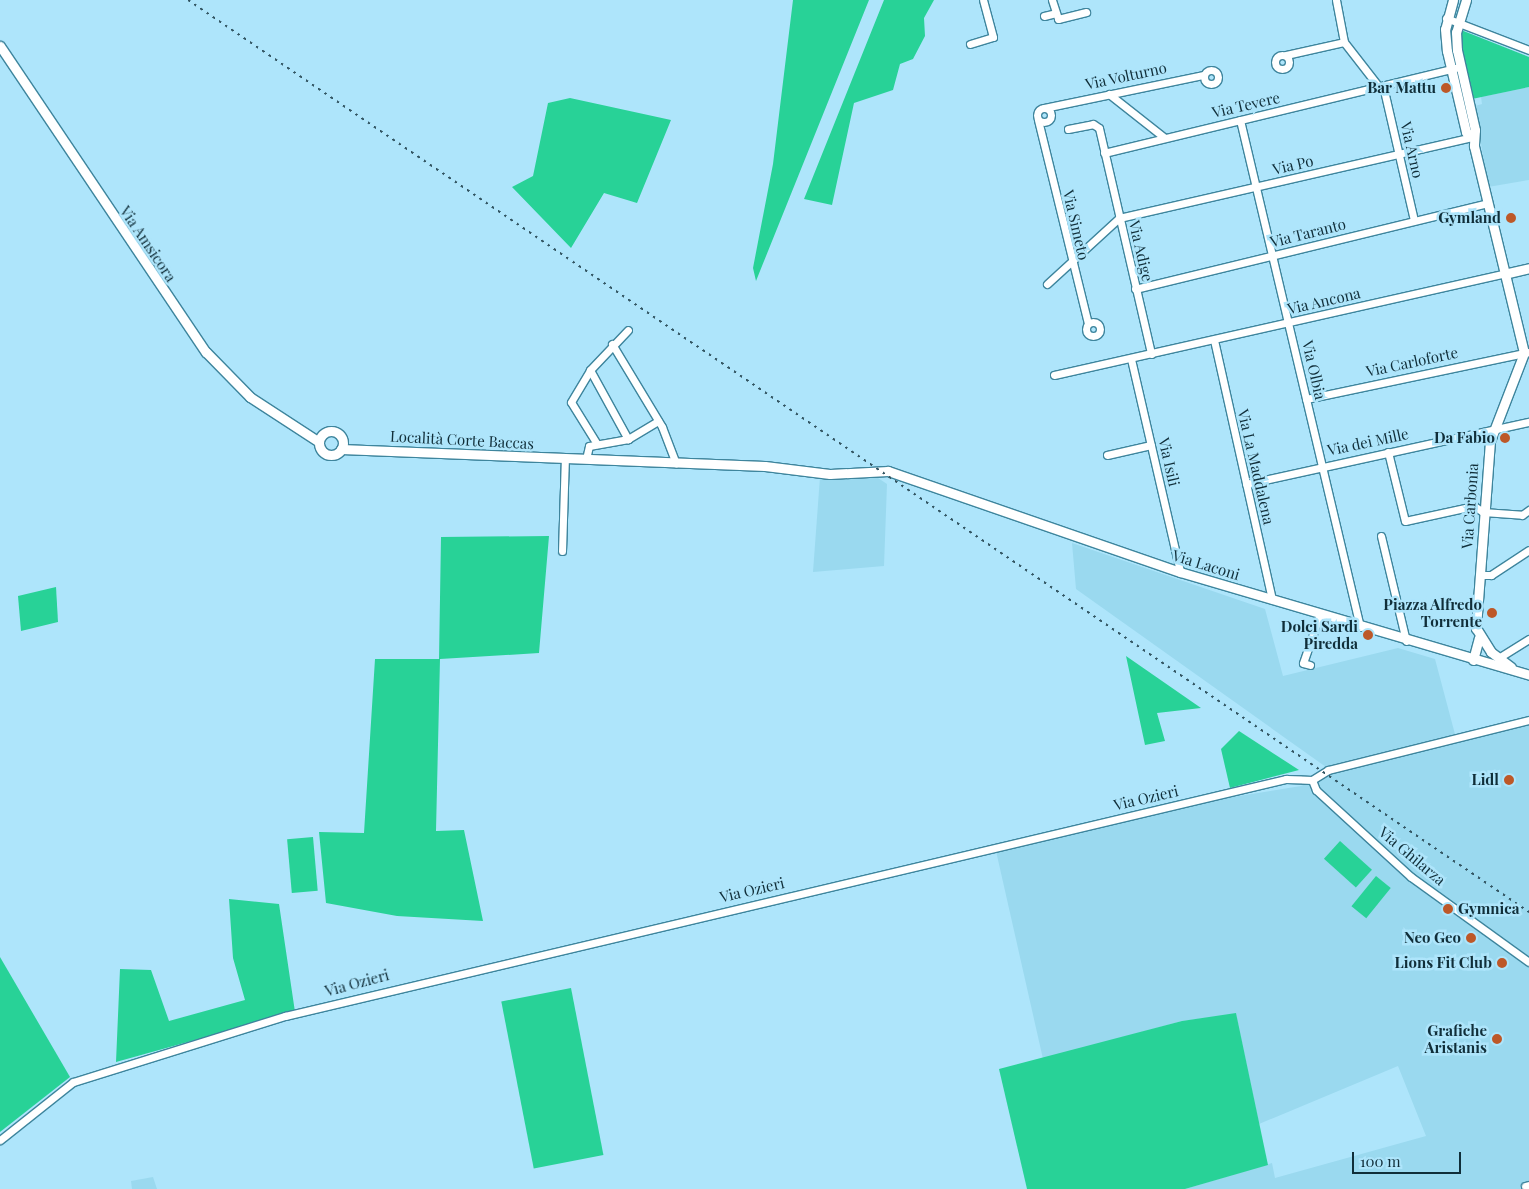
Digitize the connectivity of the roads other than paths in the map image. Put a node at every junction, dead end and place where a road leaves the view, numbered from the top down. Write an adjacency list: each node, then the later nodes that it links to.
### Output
1 (983, 0): 12 (street)
2 (1052, 0): 7 (street)
3 (1336, 0): 11 (street)
4 (1452, 0): 9 (street)
5 (1466, 0): 10 (street)
6 (1086, 12): 7 (street)
7 (1056, 13): 8 (street)
8 (1044, 16)
9 (1446, 18): 10 (street); 17 (street)
10 (1459, 22): 14 (street); 16 (street)
11 (1344, 42): 15 (street); 19 (street)
12 (970, 44)
13 (0, 46): 56 (street, Via Amsicora)
14 (1529, 50)
15 (1286, 55)
16 (1460, 67): 17 (street, Via Tevere); 29 (street)
17 (1450, 70): 19 (street, Via Tevere); 29 (street)
18 (1204, 75): 20 (street, Via Volturno)
19 (1381, 86): 25 (street, Via Tevere); 32 (street, Via Arno)
20 (1109, 94): 21 (street, Via Volturno); 30 (street)
21 (1055, 105): 22 (street, Via Volturno); 23 (street)
22 (1044, 108): 23 (street); 24 (street)
23 (1051, 113): 26 (street)
24 (1038, 120): 26 (street); 28 (street, Via Simeto)
25 (1240, 120): 30 (street, Via Tevere); 33 (street, Via Olbia)
26 (1046, 122): 28 (street)
27 (1068, 129): 31 (street)
28 (1039, 131): 38 (street, Via Simeto)
29 (1472, 137): 32 (street, Via Po); 34 (street)
30 (1165, 138): 31 (street, Via Tevere)
31 (1104, 153): 35 (street, Via Adige)
32 (1399, 154): 33 (street, Via Po); 36 (street, Via Arno)
33 (1256, 188): 35 (street, Via Po); 37 (street, Via Olbia)
34 (1488, 203): 36 (street, Via Taranto); 40 (street)
35 (1119, 218): 38 (street); 42 (street, Via Adige)
36 (1414, 220): 37 (street, Via Taranto)
37 (1273, 256): 42 (street, Via Taranto); 43 (street, Via Olbia)
38 (1071, 262): 41 (street); 44 (street, Via Simeto)
39 (1529, 268): 40 (street)
40 (1504, 274): 43 (street, Via Ancona); 48 (street)
41 (1047, 284)
42 (1135, 289): 49 (street, Via Adige)
43 (1288, 323): 46 (street, Via Ancona); 53 (street, Via Olbia)
44 (1088, 324)
45 (628, 330): 47 (street)
46 (1214, 340): 49 (street, Via Ancona); 71 (street, Via La Maddalena)
47 (612, 344): 51 (street); 54 (street)
48 (1526, 352): 53 (street, Via Carloforte); 57 (street, Via Carbonia)
49 (1151, 354): 50 (street, Via Ancona)
50 (1131, 359): 52 (street, Via Ancona); 62 (street, Via Isili)
51 (590, 370): 59 (street); 61 (street)
52 (1054, 375)
53 (1306, 398): 69 (street, Via Olbia)
54 (658, 421): 59 (street); 68 (street)
55 (1529, 422): 57 (street, Via dei Mille)
56 (303, 428): 58 (street, Via Amsicora); 60 (street, Via Amsicora)
57 (1497, 428): 64 (street, Via dei Mille); 73 (street, Via Carbonia)
58 (325, 433): 60 (street); 63 (street, Via Amsicora)
59 (628, 439): 61 (street)
60 (319, 442): 63 (street, Via Amsicora)
61 (597, 444): 67 (street)
62 (1151, 445): 65 (street); 77 (street, Via Isili)
63 (342, 446): 66 (street, Località Corte Baccas)
64 (1388, 452): 69 (street, Via dei Mille); 73 (street)
65 (1107, 455)
66 (565, 458): 67 (street, Località Corte Baccas); 76 (street)
67 (586, 459): 68 (street, Località Corte Baccas)
68 (676, 463): 70 (street, Località Corte Baccas)
69 (1323, 467): 71 (street, Via dei Mille); 81 (street, Via Olbia)
70 (879, 471): 77 (street, Via Laconi)
71 (1246, 484): 79 (street, Via La Maddalena)
72 (1529, 510): 73 (street)
73 (1483, 512): 78 (street, Via Carbonia)
74 (1381, 536): 84 (street)
75 (1529, 550): 78 (street)
76 (562, 551)
77 (1180, 572): 79 (street, Via Laconi)
78 (1480, 575): 82 (street, Via Carbonia)
79 (1272, 600): 80 (street, Via Laconi)
80 (1320, 614): 81 (street, Via Laconi); 87 (street)
81 (1360, 626): 84 (street, Via Laconi)
82 (1479, 638): 85 (street); 86 (street, Via Carbonia)
83 (1529, 639): 85 (street)
84 (1406, 640): 86 (street, Via Laconi)
85 (1500, 657): 88 (street)
86 (1474, 660): 88 (street, Via Laconi)
87 (1310, 665)
88 (1512, 668): 89 (street, Via Laconi)
89 (1529, 675)
90 (1529, 720): 91 (street, Via Ozieri)
91 (1312, 780): 92 (street, Via Ghilarza); 93 (street, Via Ozieri)
92 (1529, 962)
93 (0, 1140)

